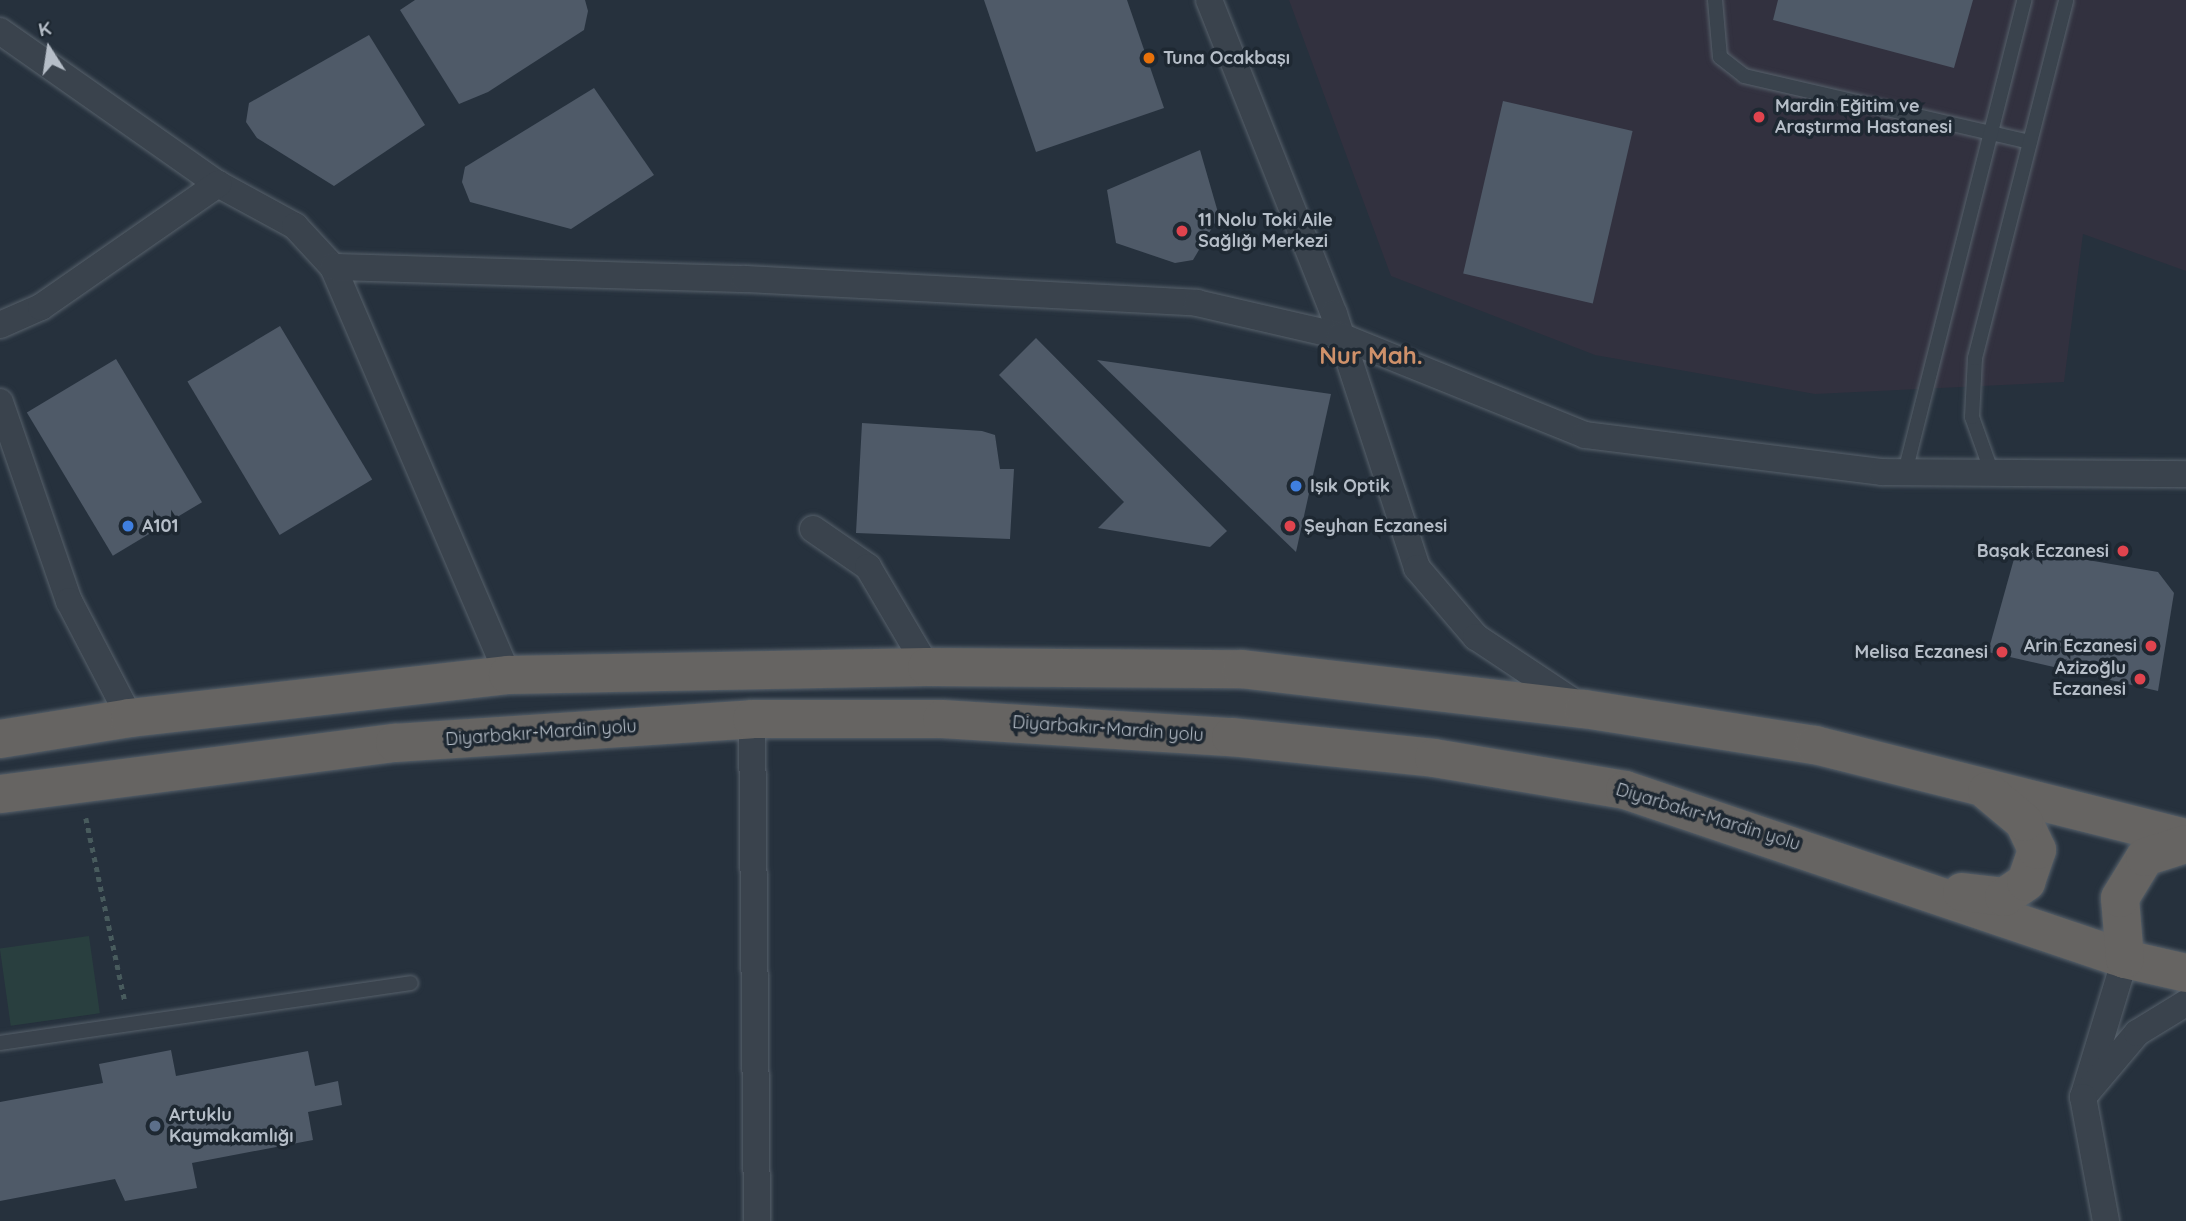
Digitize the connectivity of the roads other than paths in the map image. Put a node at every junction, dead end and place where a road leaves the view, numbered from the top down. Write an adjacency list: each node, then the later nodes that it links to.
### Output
1 (1209, 0): 11 (street)
2 (1715, 0): 6 (lane)
3 (2024, 0): 6 (lane)
4 (2066, 0): 7 (lane)
5 (0, 31): 8 (street)
6 (1992, 135): 7 (lane); 13 (lane)
7 (2029, 142): 14 (lane)
8 (218, 184): 9 (street); 10 (street)
9 (333, 267): 11 (street); 18 (street)
10 (0, 324)
11 (1340, 336): 13 (street); 19 (street)
12 (0, 402): 20 (street)
13 (1905, 472): 14 (street)
14 (1992, 473): 15 (street)
15 (2186, 474)
16 (813, 529): 17 (street)
17 (927, 667): 18 (highway); 19 (highway)
18 (508, 675): 20 (highway)
19 (1584, 709): 23 (highway)
20 (130, 719): 22 (highway)
21 (751, 719): 24 (highway, Diyarbakır-Mardin yolu); 27 (highway, Diyarbakır-Mardin yolu); 34 (street)
22 (0, 738)
23 (1983, 787): 25 (highway); 27 (highway)
24 (0, 794)
25 (2186, 838)
26 (2186, 844): 28 (highway)
27 (1922, 887): 28 (highway, Diyarbakır-Mardin yolu)
28 (2125, 959): 29 (highway, Diyarbakır-Mardin yolu); 33 (street)
29 (2186, 973)
30 (411, 983): 32 (lane)
31 (2186, 1003): 33 (street)
32 (0, 1043)
33 (2083, 1097): 35 (street)
34 (757, 1221)
35 (2106, 1221)

